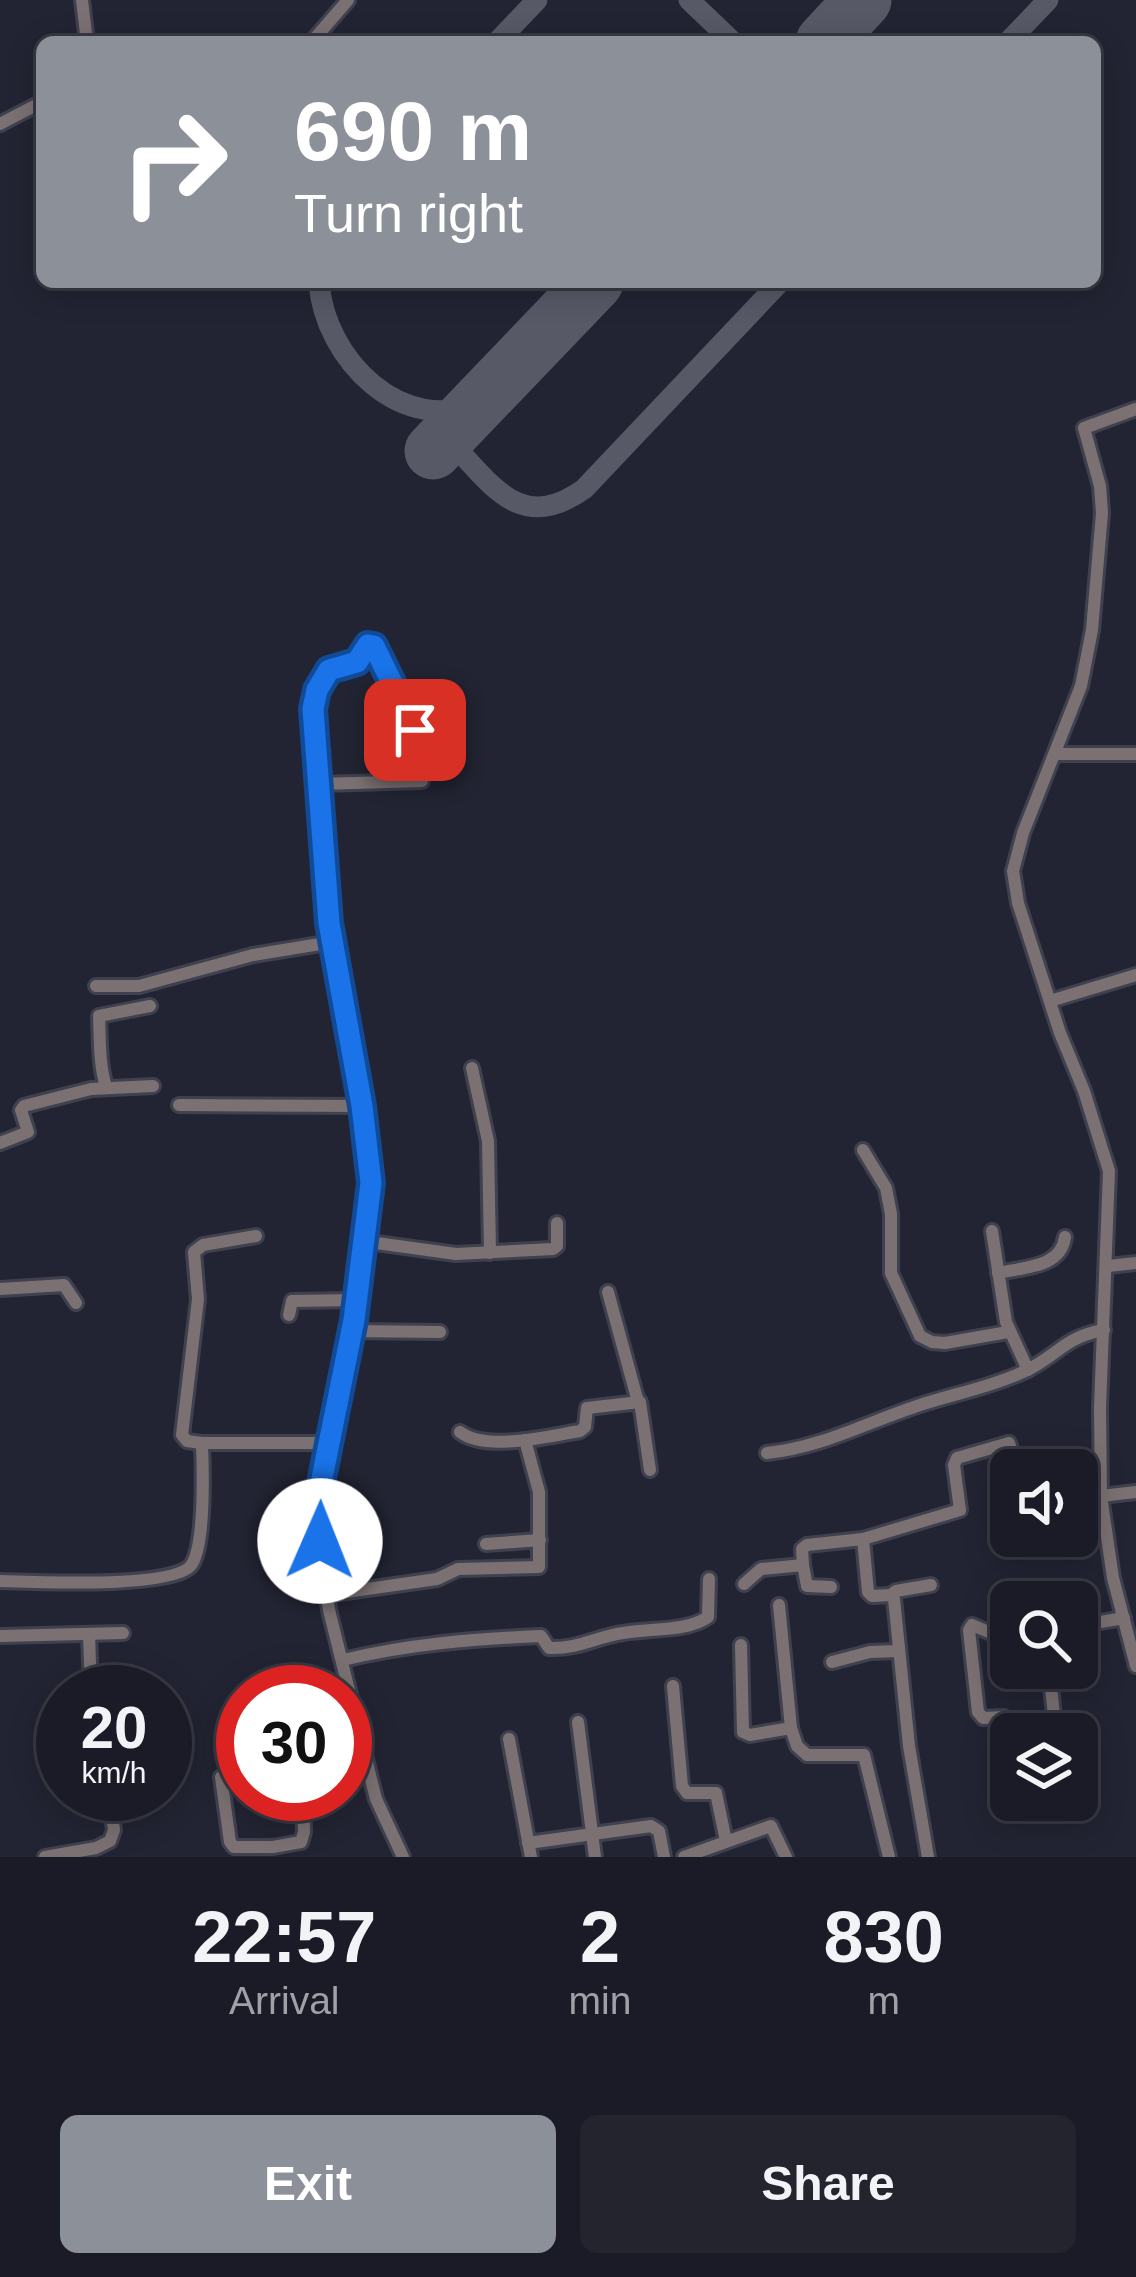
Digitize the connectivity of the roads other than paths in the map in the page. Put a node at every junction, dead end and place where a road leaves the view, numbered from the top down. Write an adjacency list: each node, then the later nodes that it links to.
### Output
1 (348, 0): 4 (street)
2 (84, 1): 3 (street)
3 (87, 36)
4 (317, 36)
5 (36, 105): 6 (street)
6 (0, 124)
7 (1136, 409): 9 (street)
8 (380, 750): 12 (street)
9 (1058, 754): 10 (street); 16 (street)
10 (1136, 754)
11 (422, 781): 12 (street)
12 (320, 784): 13 (street)
13 (332, 942): 15 (street); 22 (street)
14 (1136, 975): 16 (street)
15 (96, 986)
16 (1051, 1001): 32 (street)
17 (149, 1006): 20 (street)
18 (472, 1068): 30 (street)
19 (153, 1086): 20 (street)
20 (106, 1087): 23 (street)
21 (179, 1106): 22 (street)
22 (362, 1106): 29 (street)
23 (0, 1143)
24 (863, 1150): 42 (street)
25 (557, 1223): 30 (street)
26 (992, 1231): 33 (street)
27 (256, 1236): 47 (street)
28 (1065, 1237): 33 (street)
29 (362, 1241): 30 (street); 36 (street)
30 (490, 1253)
31 (1136, 1263): 32 (street)
32 (1108, 1266): 39 (street)
33 (998, 1273): 42 (street)
34 (0, 1289): 37 (street)
35 (608, 1292): 44 (street)
36 (357, 1300): 38 (street); 40 (street)
37 (76, 1303)
38 (289, 1315)
39 (1104, 1330): 43 (street); 53 (street)
40 (352, 1331): 41 (street); 48 (street)
41 (440, 1332)
42 (1009, 1332): 43 (street)
43 (1028, 1370): 50 (street)
44 (638, 1402): 46 (street); 51 (street)
45 (460, 1432): 46 (street)
46 (525, 1440): 55 (street)
47 (202, 1443): 48 (street); 59 (street)
48 (328, 1443): 63 (street)
49 (1011, 1449): 54 (street)
50 (767, 1453)
51 (650, 1470)
52 (1136, 1492): 53 (street)
53 (1101, 1496): 66 (street)
54 (863, 1538): 57 (street); 64 (street)
55 (540, 1540): 56 (street); 63 (street)
56 (486, 1544)
57 (803, 1565): 60 (street); 62 (street)
58 (709, 1579): 74 (street)
59 (0, 1582)
60 (744, 1585)
61 (931, 1585): 64 (street)
62 (831, 1588)
63 (326, 1595): 74 (street)
64 (891, 1595): 73 (street)
65 (779, 1605): 81 (street)
66 (1124, 1618): 67 (street); 77 (street)
67 (1098, 1622)
68 (990, 1632): 79 (street)
69 (123, 1633): 70 (street)
70 (89, 1634): 71 (street); 76 (street)
71 (0, 1636)
72 (741, 1645): 81 (street)
73 (898, 1652): 75 (street); 98 (street)
74 (343, 1660): 92 (street)
75 (832, 1662)
76 (90, 1665)
77 (1136, 1666)
78 (673, 1686): 87 (street)
79 (990, 1718)
80 (578, 1722): 86 (street)
81 (790, 1728): 97 (street)
82 (509, 1738): 88 (street)
83 (112, 1821): 90 (street)
84 (227, 1821): 89 (street)
85 (303, 1821): 89 (street)
86 (592, 1835): 88 (street); 93 (street); 94 (street)
87 (726, 1841): 95 (street); 96 (street)
88 (530, 1850)
89 (274, 1852)
90 (91, 1853): 91 (street)
91 (45, 1857)
92 (403, 1857)
93 (595, 1857)
94 (664, 1857)
95 (684, 1857)
96 (786, 1857)
97 (889, 1857)
98 (928, 1857)

